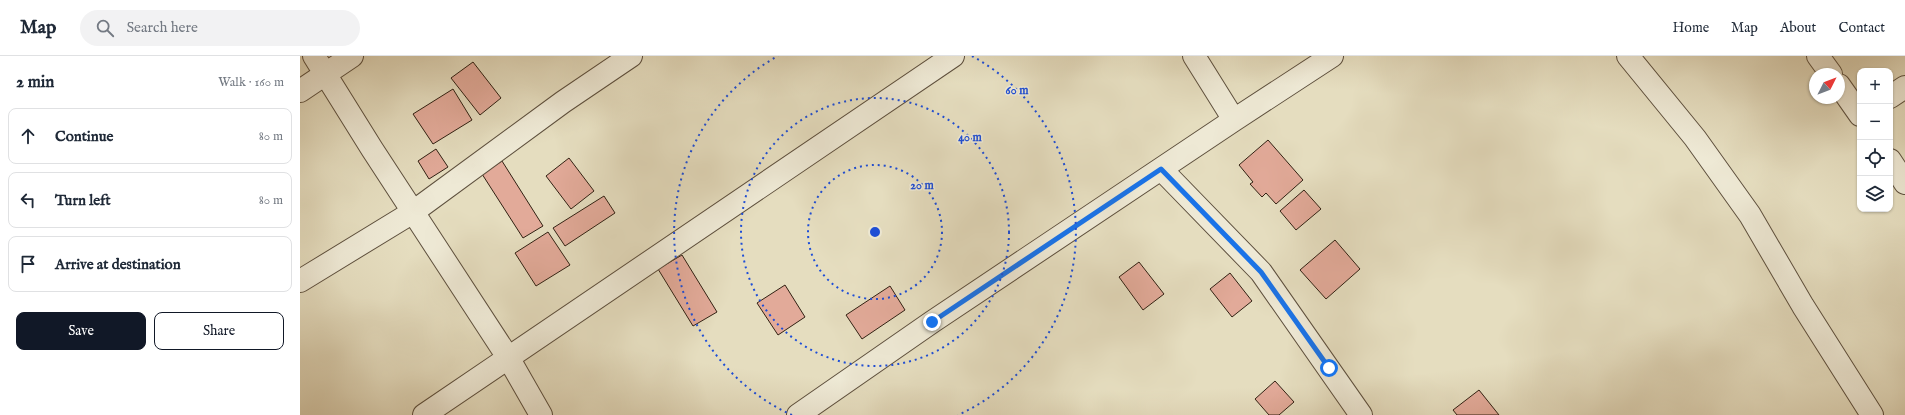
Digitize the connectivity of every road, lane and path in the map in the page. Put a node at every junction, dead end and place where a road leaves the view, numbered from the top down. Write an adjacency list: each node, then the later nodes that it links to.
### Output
1 (314, 56): 10 (street)
2 (352, 56): 10 (street)
3 (631, 56): 20 (street)
4 (953, 56): 22 (street)
5 (1194, 56): 16 (street)
6 (1332, 56): 16 (street)
7 (1628, 56): 27 (street)
8 (1818, 56): 9 (street)
9 (1827, 68)
10 (326, 74): 12 (street); 20 (street)
11 (1905, 87): 14 (street)
12 (300, 91)
13 (1845, 93): 15 (street)
14 (1893, 95)
15 (1857, 110)
16 (1234, 120): 18 (street)
17 (1893, 165): 19 (street)
18 (1161, 169): 25 (street); 26 (street)
19 (1905, 183)
20 (413, 212): 21 (street); 22 (street)
21 (300, 281)
22 (509, 359): 23 (street); 24 (street)
23 (424, 415)
24 (541, 415)
25 (798, 415)
26 (1361, 415)
27 (1872, 415)

